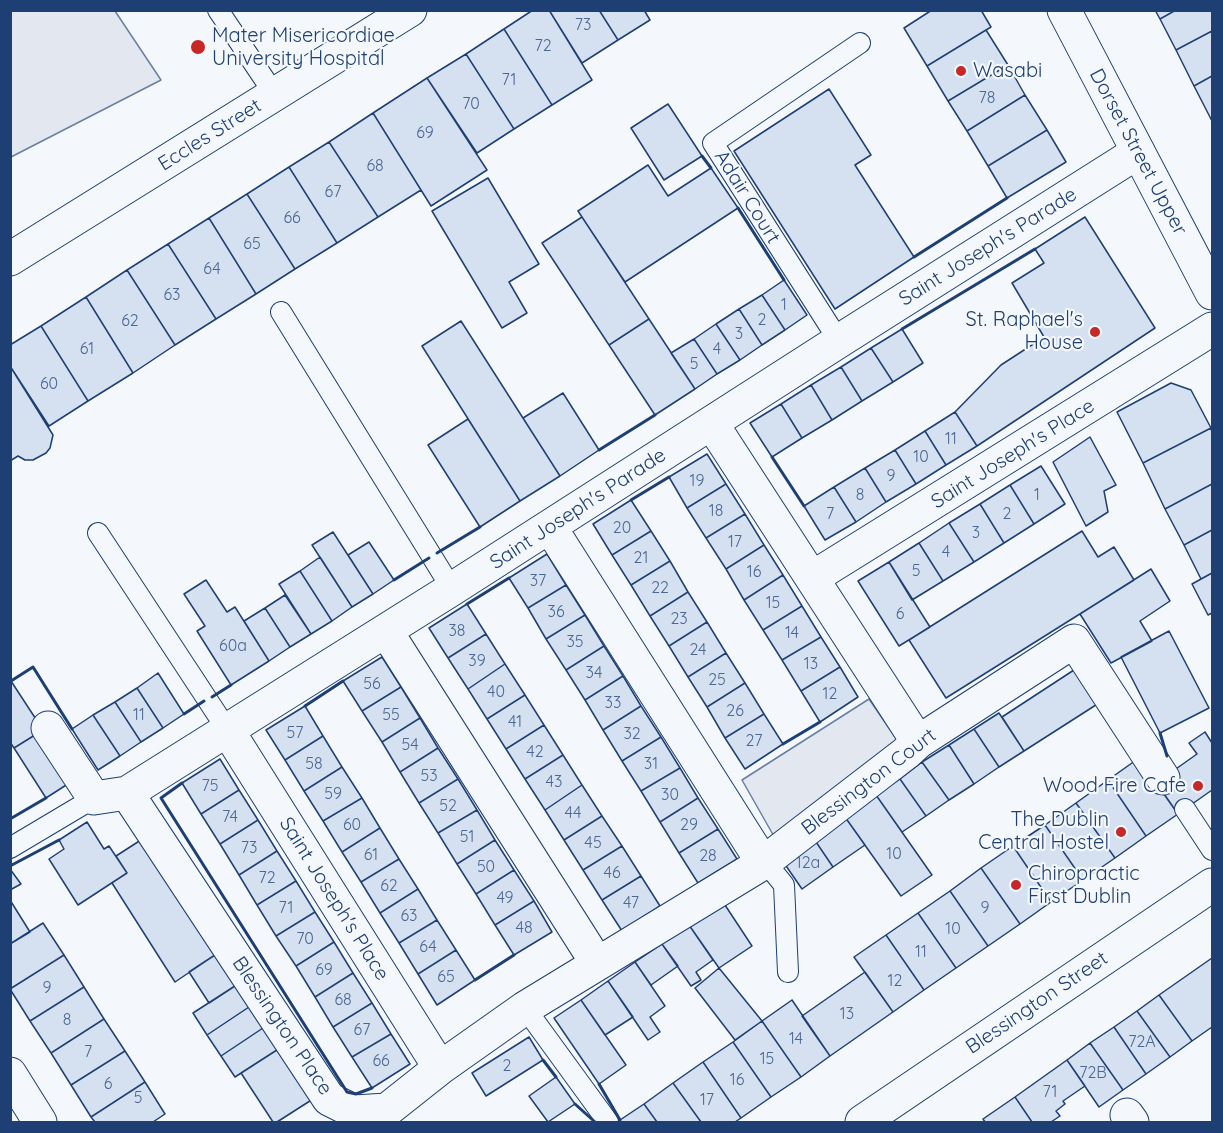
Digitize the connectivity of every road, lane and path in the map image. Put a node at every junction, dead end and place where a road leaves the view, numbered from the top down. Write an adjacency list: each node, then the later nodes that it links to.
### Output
1 (218, 10): 5 (lane)
2 (410, 10): 5 (street, Eccles Street)
3 (1064, 10): 6 (street, Dorset Street Upper)
4 (860, 43): 11 (lane, Adair Court)
5 (275, 95): 7 (street, Eccles Street)
6 (1138, 152): 8 (street, Dorset Street Upper); 11 (street, Saint Joseph's Parade)
7 (10, 259)
8 (1212, 293)
9 (281, 312): 16 (lane)
10 (1212, 329): 15 (street, Saint Joseph's Place)
11 (839, 341): 12 (street, Saint Joseph's Parade)
12 (712, 424): 13 (street, Saint Joseph's Parade); 15 (street)
13 (550, 527): 16 (street, Saint Joseph's Parade); 27 (street)
14 (98, 533): 19 (lane)
15 (812, 578): 20 (street)
16 (452, 589): 17 (street, Saint Joseph's Parade)
17 (386, 631): 19 (street, Saint Joseph's Parade); 29 (street)
18 (48, 728): 23 (street)
19 (228, 731): 22 (street, Saint Joseph's Parade); 32 (street, Saint Joseph's Place)
20 (918, 742): 21 (street, Blessington Court); 27 (street, Blessington Court)
21 (1163, 778)
22 (127, 793): 23 (street, Saint Joseph's Parade); 32 (street, Blessington Place)
23 (94, 798): 25 (lane, Saint Joseph's Parade)
24 (1185, 809): 26 (lane)
25 (10, 848)
26 (1212, 850)
27 (763, 863): 29 (street, Blessington Court); 30 (lane)
28 (1212, 885): 36 (street, Blessington Street)
29 (597, 963): 31 (street, Blessington Court)
30 (788, 972)
31 (525, 1008): 32 (street, Blessington Place); 35 (lane)
32 (440, 1068)
33 (10, 1074): 34 (street)
34 (40, 1122)
35 (608, 1122)
36 (862, 1122)

